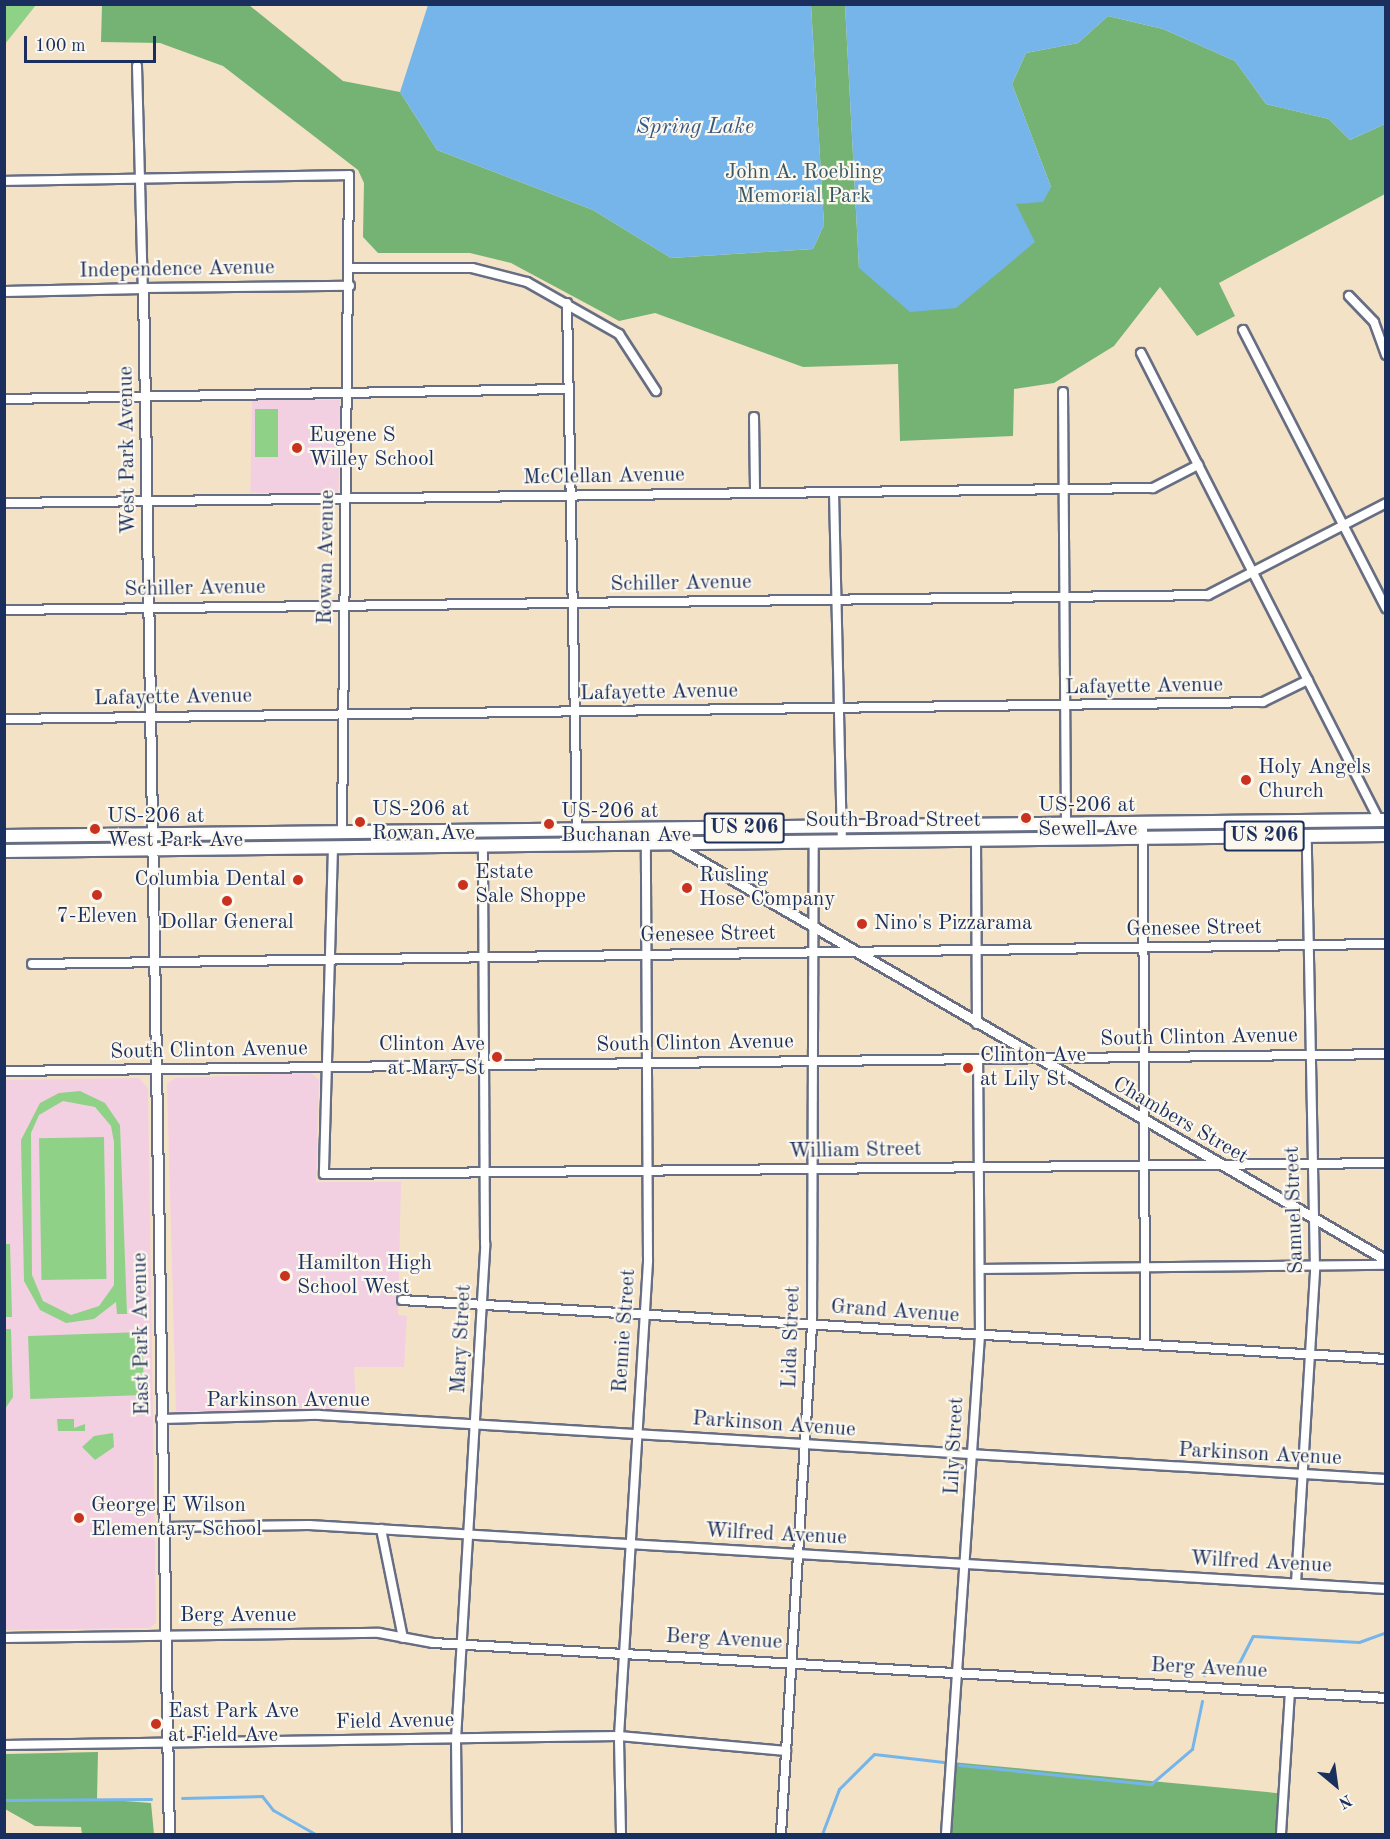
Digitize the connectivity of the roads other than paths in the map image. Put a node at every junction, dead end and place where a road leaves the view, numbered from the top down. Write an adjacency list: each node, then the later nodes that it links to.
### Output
1 (137, 66): 2 (street, West Park Avenue)
2 (139, 180): 3 (street); 4 (street, Rowan Avenue); 6 (street, West Park Avenue)
3 (4, 181)
4 (351, 268): 5 (street, Rowan Avenue); 9 (street)
5 (350, 286): 6 (street, Independence Avenue); 16 (street, Rowan Avenue)
6 (143, 288): 7 (street, Independence Avenue); 18 (street, West Park Avenue)
7 (4, 291)
8 (1349, 296): 12 (street)
9 (567, 303): 13 (street); 14 (street)
10 (1244, 330): 29 (street)
11 (1141, 353): 20 (street)
12 (1386, 355)
13 (568, 389): 16 (street); 24 (street)
14 (656, 391)
15 (1063, 392): 21 (street)
16 (349, 394): 18 (street); 25 (street, Rowan Avenue)
17 (4, 399): 18 (street)
18 (145, 399): 26 (street, West Park Avenue)
19 (754, 417): 22 (street)
20 (1198, 465): 21 (street, McClellan Avenue); 30 (street)
21 (1064, 489): 23 (street, McClellan Avenue); 31 (street)
22 (755, 492): 23 (street, McClellan Avenue); 24 (street, McClellan Avenue)
23 (834, 492): 32 (street)
24 (573, 495): 25 (street, McClellan Avenue); 33 (street)
25 (345, 500): 26 (street, McClellan Avenue); 34 (street, Rowan Avenue)
26 (145, 501): 27 (street, McClellan Avenue); 35 (street, West Park Avenue)
27 (4, 503)
28 (1386, 503): 29 (street, Schiller Avenue)
29 (1342, 526): 30 (street, Schiller Avenue); 36 (street)
30 (1253, 572): 31 (street, Schiller Avenue); 38 (street)
31 (1066, 598): 32 (street, Schiller Avenue); 39 (street)
32 (835, 599): 33 (street, Schiller Avenue); 40 (street)
33 (574, 603): 34 (street, Schiller Avenue); 41 (street)
34 (345, 605): 35 (street, Schiller Avenue); 42 (street, Rowan Avenue)
35 (148, 608): 37 (street, Schiller Avenue); 43 (street, West Park Avenue)
36 (1386, 608)
37 (4, 610)
38 (1308, 680): 39 (street, Lafayette Avenue); 45 (street)
39 (1067, 706): 40 (street, Lafayette Avenue); 47 (street)
40 (841, 709): 41 (street, Lafayette Avenue); 48 (street)
41 (576, 712): 42 (street, Lafayette Avenue); 51 (street)
42 (342, 713): 43 (street, Lafayette Avenue); 52 (street, Rowan Avenue)
43 (152, 717): 44 (street, Lafayette Avenue); 53 (street, West Park Avenue)
44 (4, 719)
45 (1382, 820): 46 (main road, South Broad Street / US 206)
46 (1143, 823): 47 (main road, South Broad Street / US 206); 57 (street)
47 (1066, 824): 48 (main road, South Broad Street / US 206); 58 (street)
48 (842, 827): 50 (main road, South Broad Street / US 206); 61 (street)
49 (620, 829): 50 (main road, South Broad Street / US 206); 51 (main road, South Broad Street / US 206); 62 (street)
50 (646, 829): 63 (street, Rennie Street); 64 (street, Chambers Street)
51 (577, 830): 52 (main road, South Broad Street / US 206)
52 (342, 832): 53 (main road, South Broad Street / US 206)
53 (152, 833): 55 (main road, South Broad Street / US 206); 67 (street, East Park Avenue)
54 (1386, 835): 56 (main road, South Broad Street / US 206)
55 (4, 836)
56 (1307, 836): 57 (main road, South Broad Street / US 206); 71 (street, Samuel Street)
57 (1143, 838): 58 (main road, South Broad Street / US 206); 72 (street)
58 (1066, 839): 59 (main road, South Broad Street / US 206)
59 (976, 840): 61 (main road, South Broad Street / US 206); 73 (street)
60 (814, 841): 61 (main road, South Broad Street / US 206); 64 (main road, South Broad Street / US 206); 69 (street, Lida Street)
61 (842, 841)
62 (621, 843): 63 (main road, South Broad Street / US 206); 65 (main road, South Broad Street / US 206)
63 (647, 843): 64 (main road, South Broad Street / US 206); 76 (street, Rennie Street)
64 (668, 843): 69 (street, Chambers Street)
65 (483, 845): 66 (main road, South Broad Street / US 206); 77 (street, Mary Street)
66 (333, 847): 67 (main road, South Broad Street / US 206); 78 (street)
67 (152, 849): 68 (main road, South Broad Street / US 206); 79 (street, East Park Avenue)
68 (4, 851)
69 (813, 928): 74 (street, Lida Street); 75 (street, Chambers Street)
70 (1386, 945): 71 (street, Genesee Street)
71 (1308, 946): 72 (street, Genesee Street); 83 (street, Samuel Street)
72 (1144, 948): 73 (street, Genesee Street); 84 (street)
73 (977, 950): 75 (street, Genesee Street); 81 (street)
74 (813, 951): 75 (street, Genesee Street); 76 (street, Genesee Street); 87 (street, Lida Street)
75 (853, 951): 81 (street, Chambers Street)
76 (651, 954): 77 (street, Genesee Street); 88 (street, Rennie Street)
77 (485, 955): 78 (street, Genesee Street); 89 (street, Mary Street)
78 (329, 958): 79 (street, Genesee Street); 90 (street)
79 (155, 959): 80 (street, Genesee Street); 91 (street, East Park Avenue)
80 (32, 964)
81 (977, 1024): 85 (street, Chambers Street)
82 (1386, 1053): 83 (street, South Clinton Avenue)
83 (1310, 1054): 84 (street, South Clinton Avenue); 95 (street, Samuel Street)
84 (1142, 1057): 85 (street, South Clinton Avenue); 93 (street)
85 (1036, 1058): 86 (street, South Clinton Avenue); 93 (street, Chambers Street)
86 (978, 1059): 87 (street, South Clinton Avenue); 98 (street, Lily Street)
87 (813, 1061): 88 (street, South Clinton Avenue); 99 (street, Lida Street)
88 (647, 1063): 89 (street, South Clinton Avenue); 100 (street, Rennie Street)
89 (485, 1065): 90 (street, South Clinton Avenue); 101 (street, Mary Street)
90 (327, 1067): 91 (street, South Clinton Avenue); 101 (street, William Street)
91 (157, 1070): 92 (street, South Clinton Avenue); 116 (street, East Park Avenue)
92 (4, 1071)
93 (1142, 1120): 96 (street, Chambers Street); 97 (street)
94 (1386, 1162): 95 (street, William Street)
95 (1311, 1164): 96 (street, William Street); 102 (street, Samuel Street)
96 (1220, 1165): 97 (street, William Street); 102 (street, Chambers Street)
97 (1143, 1166): 98 (street, William Street); 106 (street)
98 (979, 1168): 99 (street, William Street); 105 (street, Lily Street)
99 (812, 1170): 100 (street, William Street); 111 (street, Lida Street)
100 (647, 1171): 101 (street, William Street); 110 (street, Rennie Street)
101 (485, 1172): 109 (street, Mary Street)
102 (1315, 1218): 103 (street, Chambers Street); 107 (street, Samuel Street)
103 (1386, 1260)
104 (1386, 1265): 107 (street)
105 (982, 1269): 106 (street); 112 (street, Lily Street)
106 (1148, 1270): 107 (street); 113 (street)
107 (1315, 1270): 114 (street, Samuel Street)
108 (402, 1300): 109 (street, Grand Avenue)
109 (482, 1305): 110 (street, Grand Avenue); 117 (street, Mary Street)
110 (644, 1315): 111 (street, Grand Avenue); 118 (street, Rennie Street)
111 (812, 1324): 112 (street, Grand Avenue); 119 (street, Lida Street)
112 (980, 1335): 113 (street, Grand Avenue); 120 (street, Lily Street)
113 (1145, 1344): 114 (street, Grand Avenue)
114 (1314, 1356): 115 (street, Grand Avenue); 121 (street, Samuel Street)
115 (1386, 1359)
116 (161, 1419): 117 (street, Parkinson Avenue); 123 (street, East Park Avenue)
117 (475, 1426): 118 (street, Parkinson Avenue); 125 (street, Mary Street)
118 (637, 1435): 119 (street, Parkinson Avenue); 126 (street, Rennie Street)
119 (804, 1445): 120 (street, Parkinson Avenue); 127 (street, Lida Street)
120 (973, 1455): 121 (street, Parkinson Avenue); 128 (street, Lily Street)
121 (1302, 1476): 122 (street, Parkinson Avenue); 129 (street, Samuel Street)
122 (1386, 1479)
123 (163, 1527): 124 (street, Wilfred Avenue); 131 (street, East Park Avenue)
124 (381, 1529): 125 (street, Wilfred Avenue); 133 (street)
125 (468, 1535): 126 (street, Wilfred Avenue); 134 (street, Mary Street)
126 (630, 1544): 127 (street, Wilfred Avenue); 135 (street, Rennie Street)
127 (798, 1554): 128 (street, Wilfred Avenue); 136 (street, Lida Street)
128 (967, 1564): 129 (street, Wilfred Avenue); 137 (street, Lily Street)
129 (1296, 1583): 130 (street, Wilfred Avenue)
130 (1386, 1588)
131 (165, 1635): 132 (street, Berg Avenue); 133 (street, Berg Avenue); 142 (street, East Park Avenue)
132 (4, 1638)
133 (403, 1638): 134 (street, Berg Avenue)
134 (460, 1644): 135 (street, Berg Avenue); 141 (street, Mary Street)
135 (623, 1652): 136 (street, Berg Avenue); 140 (street, Rennie Street)
136 (792, 1662): 137 (street, Berg Avenue); 144 (street, Lida Street)
137 (960, 1675): 138 (street, Berg Avenue); 149 (street, Lily Street)
138 (1290, 1692): 139 (street, Berg Avenue); 150 (street)
139 (1386, 1698)
140 (619, 1736): 141 (street, Field Avenue); 144 (street, Field Avenue); 147 (street, Rennie Street)
141 (456, 1739): 142 (street, Field Avenue); 146 (street, Mary Street)
142 (168, 1744): 143 (street, Field Avenue); 145 (street, East Park Avenue)
143 (4, 1745)
144 (786, 1751): 148 (street, Lida Street)
145 (169, 1834)
146 (457, 1834)
147 (621, 1834)
148 (782, 1834)
149 (946, 1834)
150 (1281, 1834)

